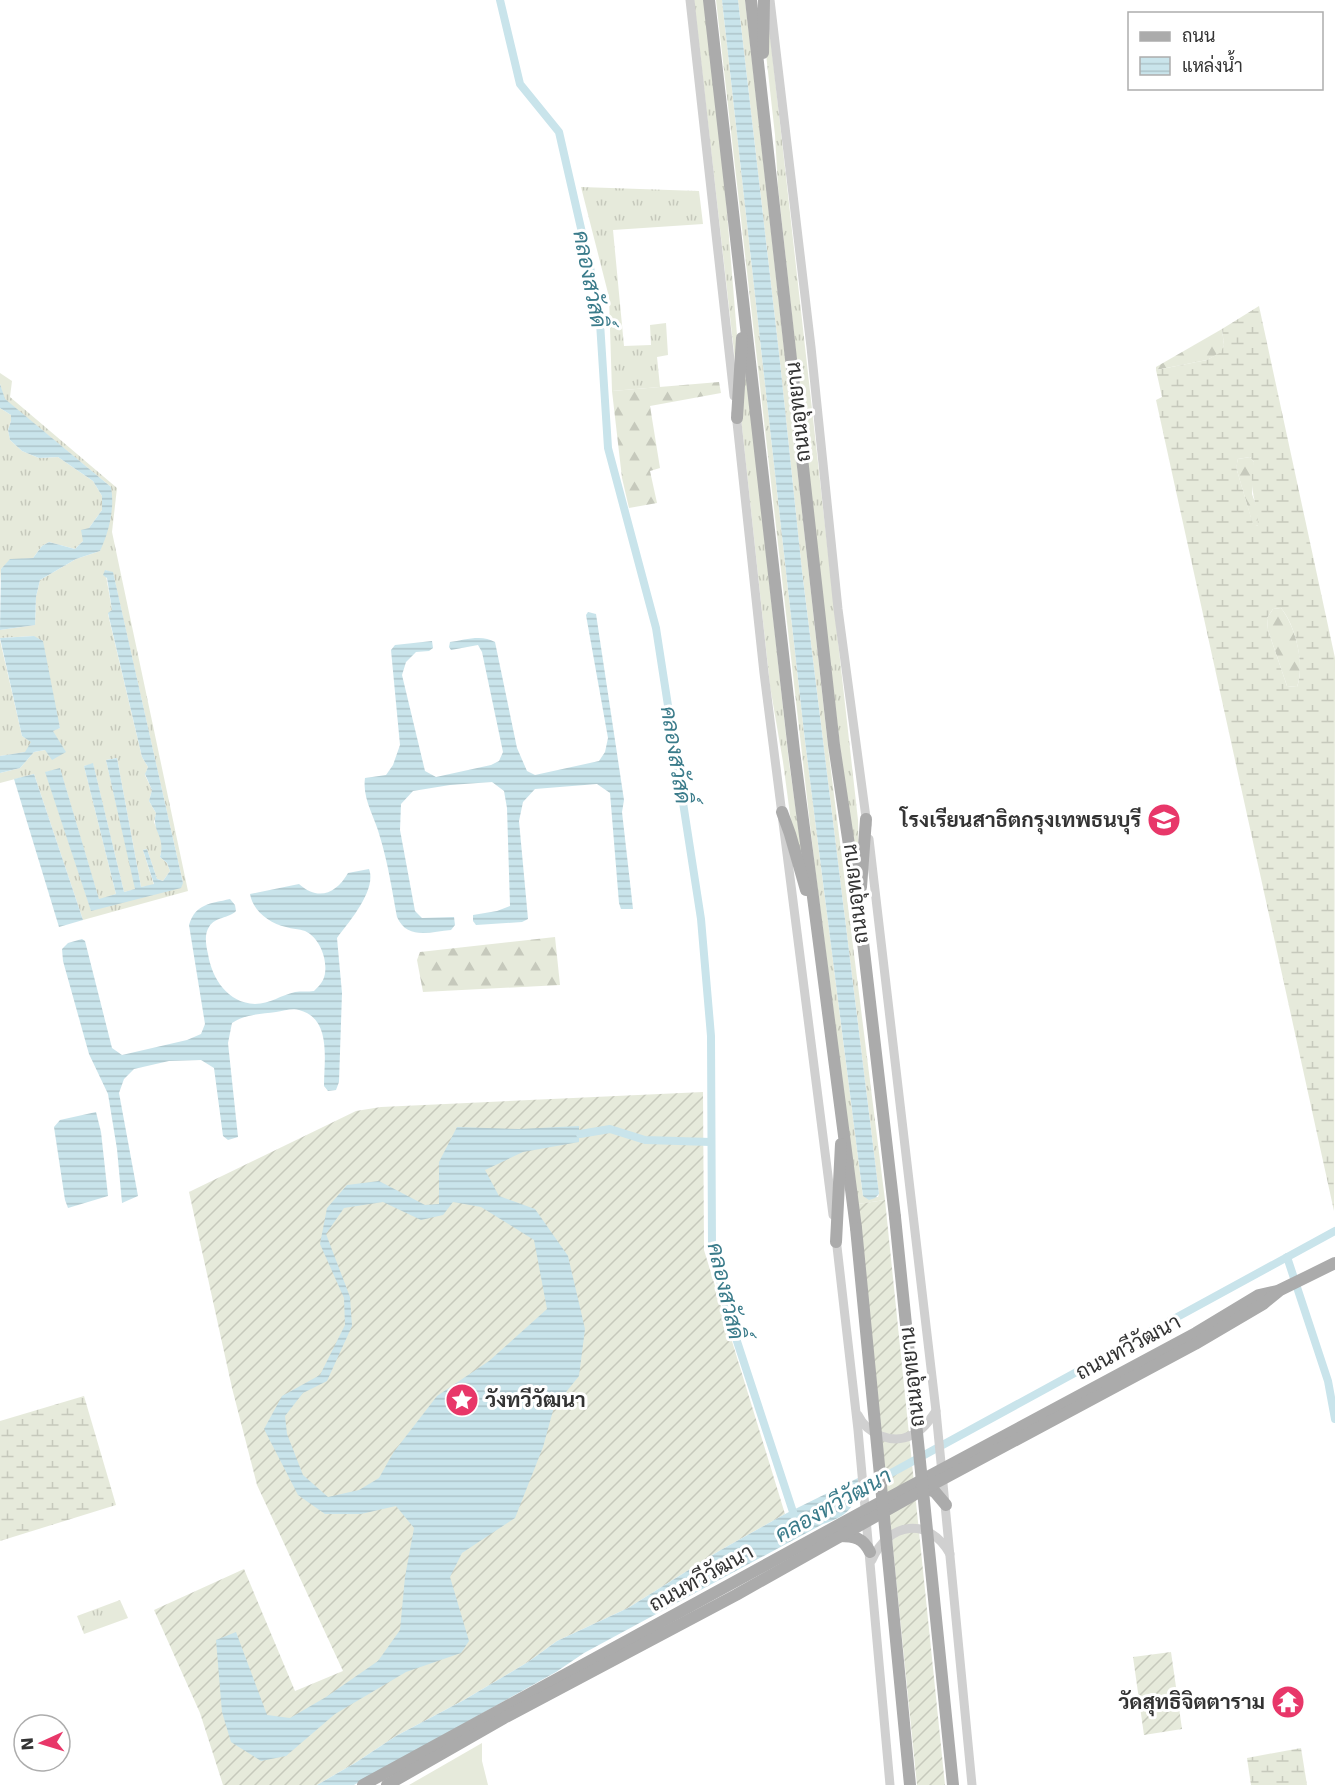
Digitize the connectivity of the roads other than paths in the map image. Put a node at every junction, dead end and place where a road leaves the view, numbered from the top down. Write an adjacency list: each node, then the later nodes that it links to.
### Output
1 (690, 0): 8 (street)
2 (710, 0): 7 (main road, ถนนอุทยาน)
3 (751, 0): 6 (main road, ถนนอุทยาน)
4 (764, 0): 6 (main road)
5 (770, 0): 10 (street, ถนนอุทยาน)
6 (760, 76): 12 (main road, ถนนอุทยาน)
7 (744, 304): 8 (main road); 11 (main road, ถนนอุทยาน)
8 (737, 418): 9 (street)
9 (782, 812): 11 (main road); 14 (street)
10 (866, 819): 12 (main road); 17 (street, ถนนอุทยาน)
11 (814, 911): 13 (main road, ถนนอุทยาน)
12 (861, 925): 31 (main road, ถนนอุทยาน, bridge)
13 (842, 1109): 14 (main road); 30 (main road, ถนนอุทยาน, bridge)
14 (836, 1242): 16 (street)
15 (1335, 1263): 18 (main road, ถนนทวีวัฒนา)
16 (856, 1410): 17 (street); 21 (street)
17 (936, 1411): 18 (street, ถนนอุทยาน)
18 (942, 1471): 19 (main road, ถนนทวีวัฒนา); 20 (street, ถนนอุทยาน); 21 (main road, ถนนทวีวัฒนา)
19 (926, 1488): 20 (main road); 21 (main road, ถนนทวีวัฒนา)
20 (946, 1505): 23 (street, ถนนอุทยาน)
21 (866, 1512): 22 (main road, ถนนทวีวัฒนา); 24 (street); 25 (main road, ถนนทวีวัฒนา)
22 (839, 1536): 24 (main road); 25 (main road, ถนนทวีวัฒนา)
23 (951, 1556): 24 (street); 32 (street, ถนนอุทยาน)
24 (870, 1557): 29 (street)
25 (733, 1590): 26 (main road, ถนนทวีวัฒนา)
26 (404, 1768): 27 (main road, ถนนทวีวัฒนา); 28 (main road, ถนนทวีวัฒนา)
27 (363, 1785)
28 (387, 1785)
29 (890, 1785)
30 (910, 1785)
31 (953, 1785)
32 (972, 1785)

